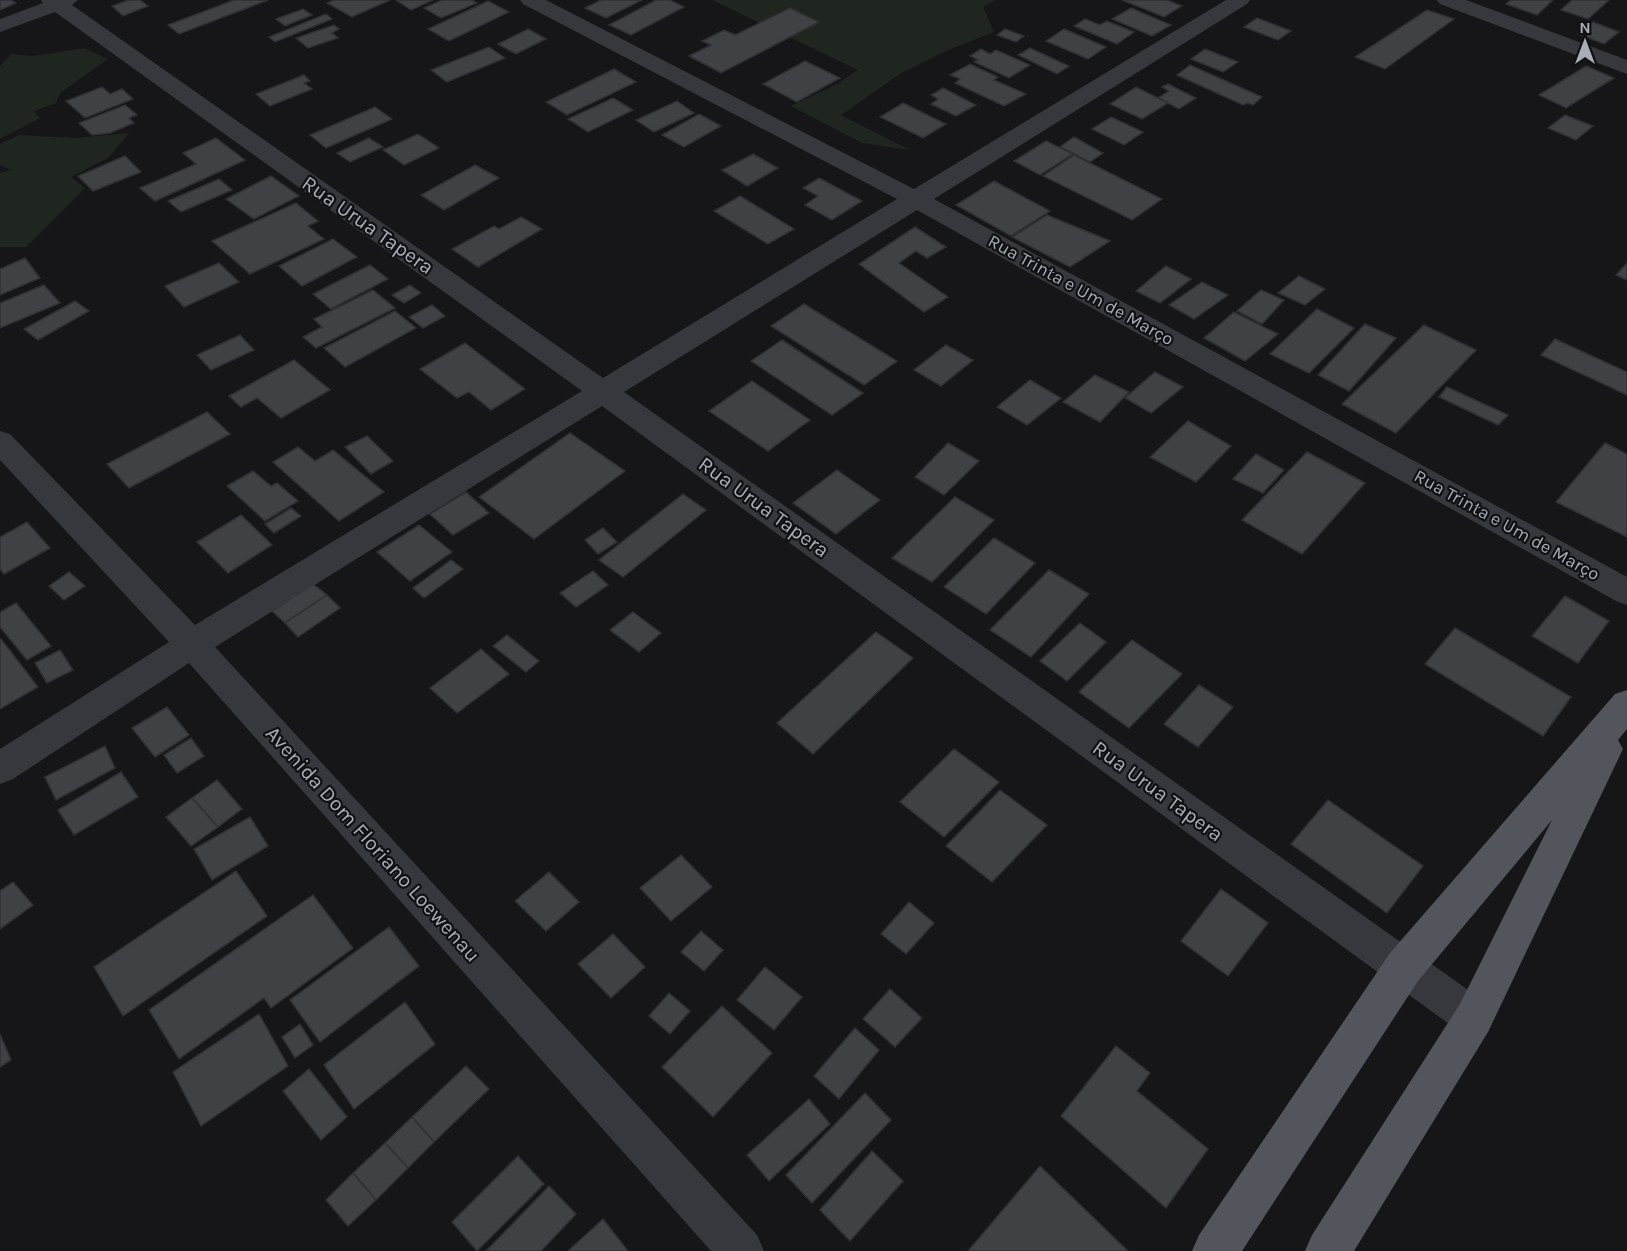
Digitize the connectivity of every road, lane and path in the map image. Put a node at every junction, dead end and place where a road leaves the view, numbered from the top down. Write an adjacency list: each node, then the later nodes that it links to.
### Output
1 (530, 0): 7 (street, Rua Trinta e Um de Março)
2 (1240, 0): 7 (street)
3 (1447, 0): 6 (street)
4 (58, 1): 5 (street); 8 (street, Rua Urua Tapera)
5 (0, 26)
6 (1627, 67)
7 (917, 200): 8 (street); 10 (street, Rua Trinta e Um de Março)
8 (602, 391): 11 (street); 14 (street, Rua Urua Tapera)
9 (0, 441): 11 (street, Avenida Dom Floriano Loewenau)
10 (1627, 592)
11 (192, 644): 13 (street); 16 (street, Avenida Dom Floriano Loewenau)
12 (1627, 704): 14 (main road); 15 (main road)
13 (0, 768)
14 (1404, 968): 15 (street, Rua Urua Tapera); 17 (main road)
15 (1474, 1017): 18 (main road)
16 (741, 1251)
17 (1215, 1251)
18 (1328, 1251)

